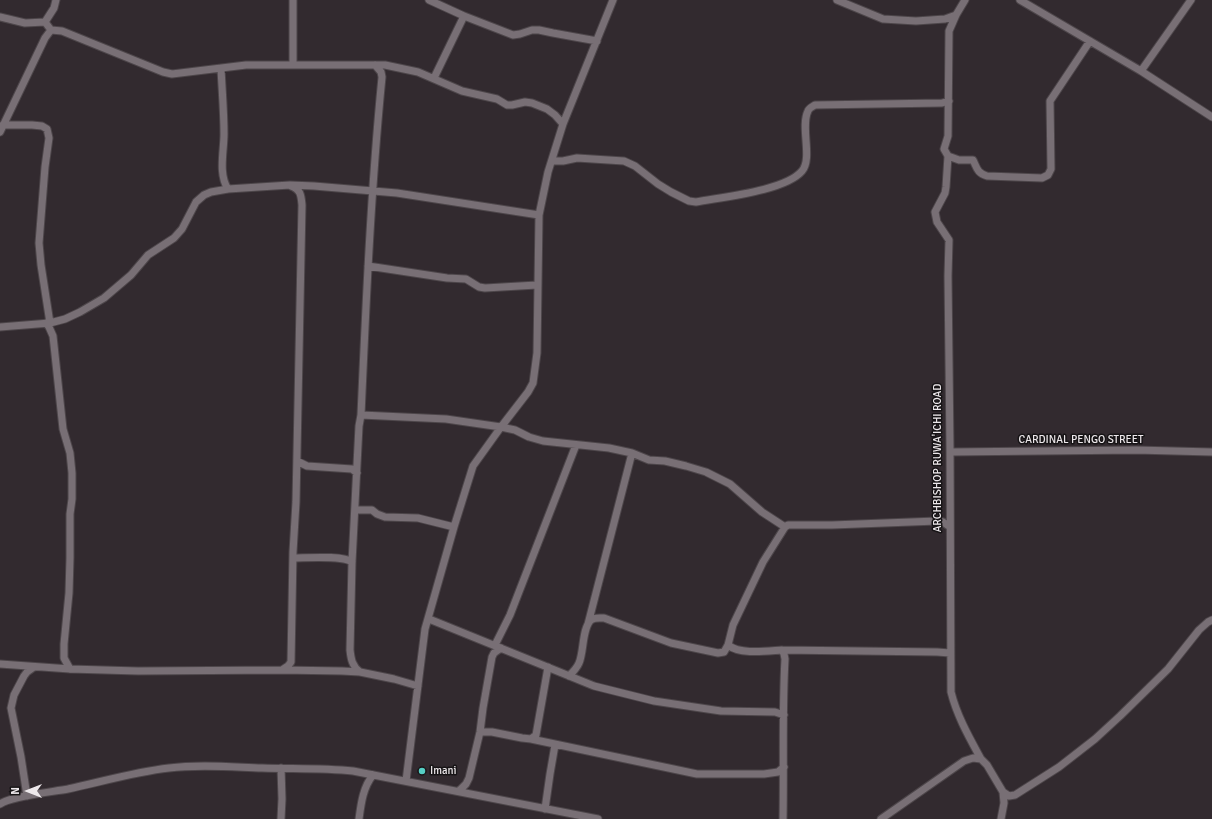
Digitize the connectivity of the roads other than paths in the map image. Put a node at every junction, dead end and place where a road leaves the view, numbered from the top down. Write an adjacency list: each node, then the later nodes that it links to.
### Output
1 (56, 0): 12 (street)
2 (293, 0): 16 (street)
3 (429, 0): 10 (street)
4 (613, 0): 14 (street)
5 (837, 0): 9 (street)
6 (965, 0): 9 (street)
7 (1020, 0): 15 (street)
8 (1191, 0): 19 (street)
9 (956, 15): 21 (street)
10 (464, 16): 14 (street); 20 (street)
11 (0, 17): 12 (street)
12 (45, 22): 13 (street)
13 (51, 30): 18 (street); 24 (street)
14 (597, 41): 23 (street)
15 (1090, 41): 19 (street); 25 (street)
16 (293, 65): 17 (street); 18 (street)
17 (375, 65): 20 (street); 29 (street)
18 (221, 68): 28 (street)
19 (1141, 71): 22 (street)
20 (434, 78): 23 (street)
21 (949, 104): 25 (street); 26 (street)
22 (1212, 117)
23 (563, 124): 26 (street)
24 (2, 128): 33 (street)
25 (948, 156): 38 (street, ARCHBISHOP RUWA'ICHI ROAD)
26 (552, 161): 30 (street)
27 (290, 185): 28 (street); 29 (street); 41 (street)
28 (228, 189): 33 (street)
29 (373, 191): 30 (street); 31 (street)
30 (539, 215): 32 (street)
31 (368, 266): 32 (street); 35 (street)
32 (537, 285): 36 (street)
33 (48, 323): 34 (street); 61 (street)
34 (0, 327)
35 (361, 415): 36 (street); 42 (street)
36 (501, 427): 37 (street); 44 (street)
37 (576, 445): 40 (street); 52 (street)
38 (950, 452): 39 (street, CARDINAL PENGO STREET); 46 (street, ARCHBISHOP RUWA'ICHI ROAD)
39 (1212, 452)
40 (632, 453): 45 (street); 51 (street)
41 (296, 461): 42 (street); 47 (street)
42 (357, 473): 43 (street)
43 (355, 510): 44 (street); 48 (street)
44 (454, 527): 49 (street)
45 (785, 527): 46 (street); 53 (street)
46 (950, 527): 55 (street, ARCHBISHOP RUWA'ICHI ROAD)
47 (293, 558): 48 (street); 56 (street)
48 (352, 562): 57 (street)
49 (429, 618): 52 (street); 67 (street)
50 (1212, 620): 79 (street)
51 (587, 626): 53 (street); 66 (street)
52 (498, 646): 60 (street); 69 (street)
53 (728, 646): 54 (street)
54 (782, 650): 55 (street); 68 (street)
55 (950, 654): 72 (street, ARCHBISHOP RUWA'ICHI ROAD)
56 (291, 662): 62 (street); 63 (street)
57 (352, 663): 64 (street); 65 (street)
58 (0, 664): 59 (street)
59 (34, 666): 61 (street); 80 (street)
60 (548, 667): 66 (street); 70 (street)
61 (70, 669): 62 (street)
62 (282, 670): 63 (street)
63 (296, 670): 64 (street)
64 (342, 671): 65 (street)
65 (360, 672): 67 (street)
66 (569, 676): 68 (street)
67 (418, 686): 76 (street)
68 (784, 716): 73 (street)
69 (480, 732): 70 (street); 77 (street)
70 (531, 739): 71 (street)
71 (555, 745): 73 (street); 83 (street)
72 (981, 759): 78 (street, ARCHBISHOP RUWA'ICHI ROAD); 89 (street)
73 (784, 767): 88 (street)
74 (281, 768): 75 (street); 80 (street); 85 (street)
75 (373, 775): 76 (street); 86 (street)
76 (406, 781): 77 (street)
77 (459, 791): 83 (street)
78 (1003, 792): 79 (street); 82 (street)
79 (1015, 795): 82 (street)
80 (27, 796): 81 (street)
81 (0, 804)
82 (1004, 806): 90 (street)
83 (545, 809): 84 (street)
84 (576, 817): 87 (street)
85 (281, 819)
86 (359, 819)
87 (598, 819)
88 (783, 819)
89 (881, 819)
90 (1001, 819)

